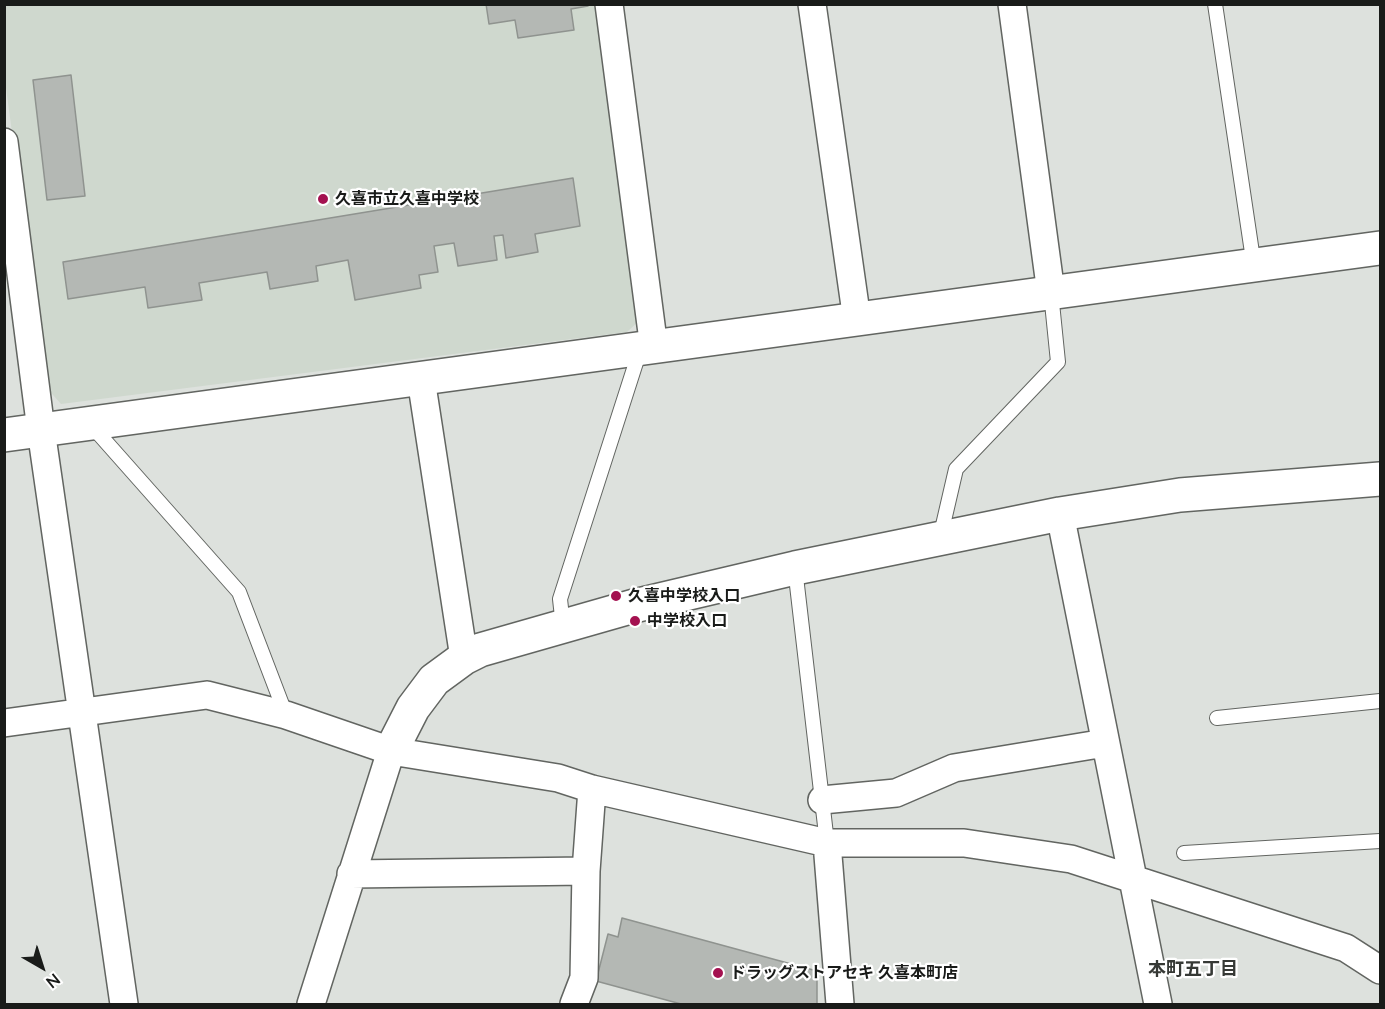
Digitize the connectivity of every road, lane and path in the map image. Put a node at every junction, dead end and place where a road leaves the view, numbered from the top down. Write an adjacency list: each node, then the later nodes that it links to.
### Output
1 (609, 4): 10 (street)
2 (812, 4): 9 (street)
3 (1012, 4): 8 (street)
4 (1215, 4): 7 (lane)
5 (4, 142): 13 (street)
6 (1380, 248): 7 (street)
7 (1254, 266): 8 (street)
8 (1051, 293): 9 (street); 17 (lane)
9 (857, 320): 10 (street)
10 (647, 349): 11 (street); 19 (lane)
11 (421, 379): 12 (street); 20 (street)
12 (90, 424): 13 (street); 23 (lane)
13 (41, 430): 14 (street); 22 (street)
14 (4, 435)
15 (1380, 479): 16 (street)
16 (1060, 514): 17 (street); 26 (street)
17 (940, 538): 18 (street)
18 (795, 568): 19 (street); 29 (lane)
19 (563, 626): 20 (street)
20 (465, 658): 27 (street)
21 (1380, 700): 24 (lane)
22 (81, 712): 23 (street); 25 (street); 37 (street)
23 (286, 714): 27 (street)
24 (1217, 718)
25 (4, 723)
26 (1105, 743): 29 (street); 35 (street)
27 (391, 751): 28 (street); 34 (street)
28 (592, 789): 31 (street); 33 (street)
29 (822, 800): 31 (lane)
30 (1380, 841): 32 (lane)
31 (827, 843): 35 (street); 40 (street)
32 (1184, 854)
33 (586, 871): 34 (street); 39 (street)
34 (351, 874): 38 (street)
35 (1131, 880): 36 (street); 41 (street)
36 (1380, 970)
37 (124, 1005)
38 (310, 1005)
39 (574, 1005)
40 (840, 1005)
41 (1158, 1005)

